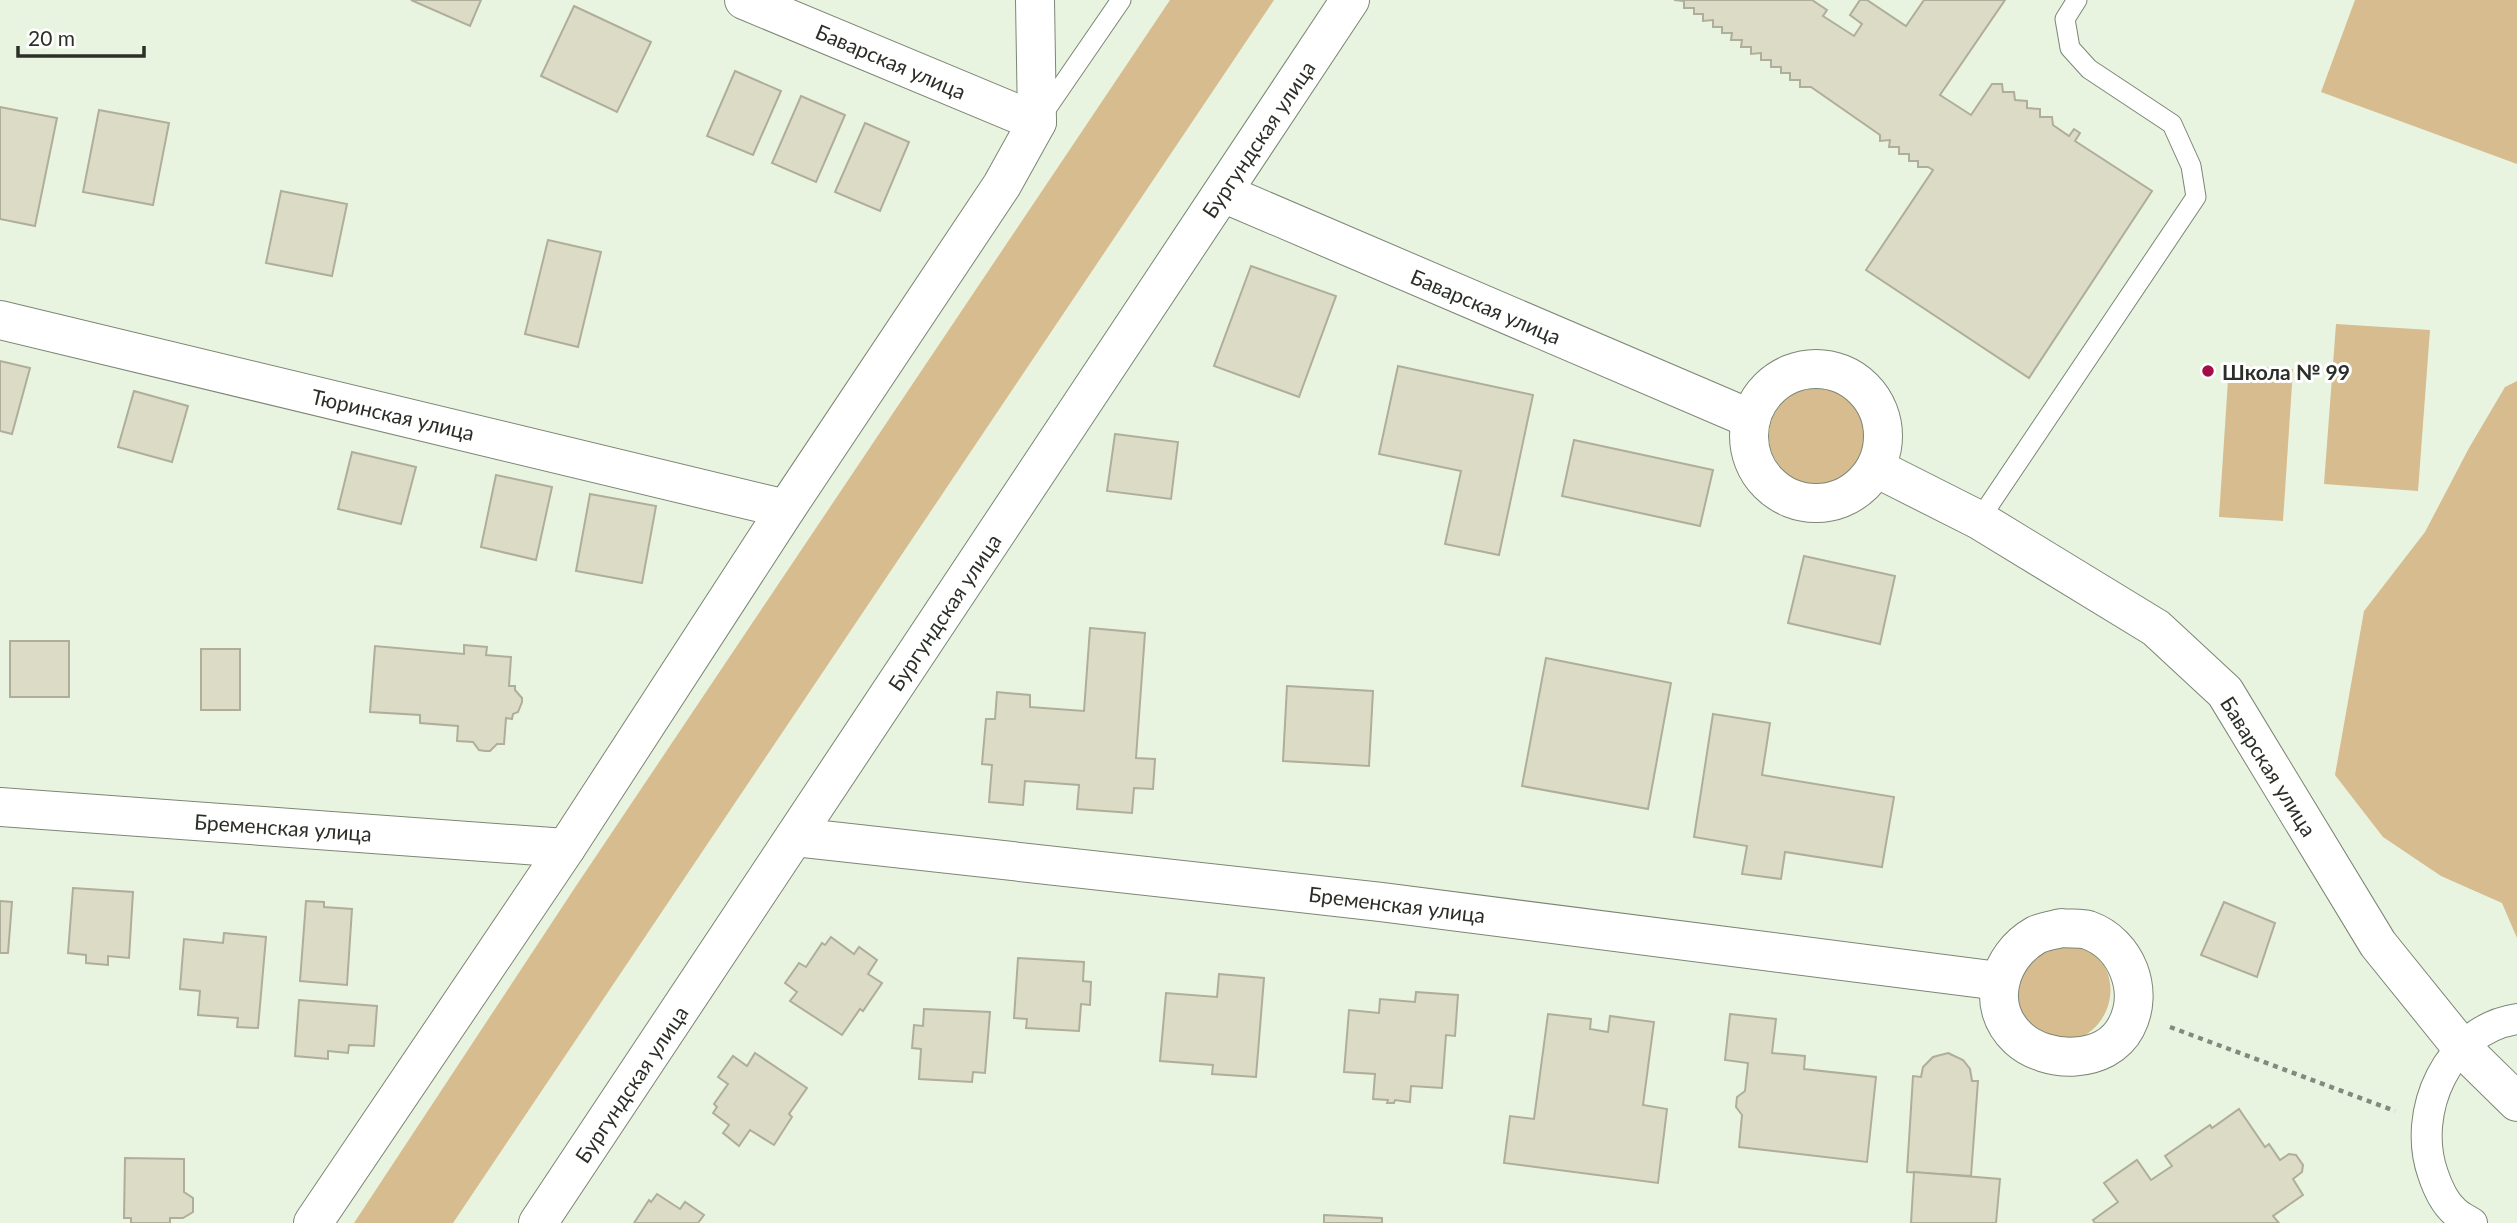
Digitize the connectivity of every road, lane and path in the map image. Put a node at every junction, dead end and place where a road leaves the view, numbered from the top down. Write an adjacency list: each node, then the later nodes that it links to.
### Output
1 (744, 0): 6 (street, Баварская улица)
2 (1035, 0): 6 (street)
3 (1121, 0): 6 (lane)
4 (1350, 0): 7 (street, Бургундская улица)
5 (2077, 0): 12 (lane)
6 (1037, 122): 11 (street)
7 (1223, 193): 9 (street, Баварская улица); 14 (street, Бургундская улица)
8 (0, 320): 11 (street, Тюринская улица)
9 (1751, 419): 10 (street); 10 (street)
10 (1876, 468): 12 (street, Баварская улица)
11 (786, 509): 15 (street)
12 (1979, 520): 19 (street, Баварская улица)
13 (0, 807): 15 (street, Бременская улица)
14 (795, 837): 16 (street, Бременская улица); 24 (street, Бургундская улица)
15 (566, 848): 23 (street)
16 (1999, 981): 17 (street); 17 (street)
17 (2130, 1012): 21 (path)
18 (2517, 1019): 19 (street)
19 (2462, 1048): 20 (street, Баварская улица); 21 (street)
20 (2517, 1102)
21 (2427, 1123): 22 (street)
22 (2456, 1219)
23 (313, 1223)
24 (538, 1223)

